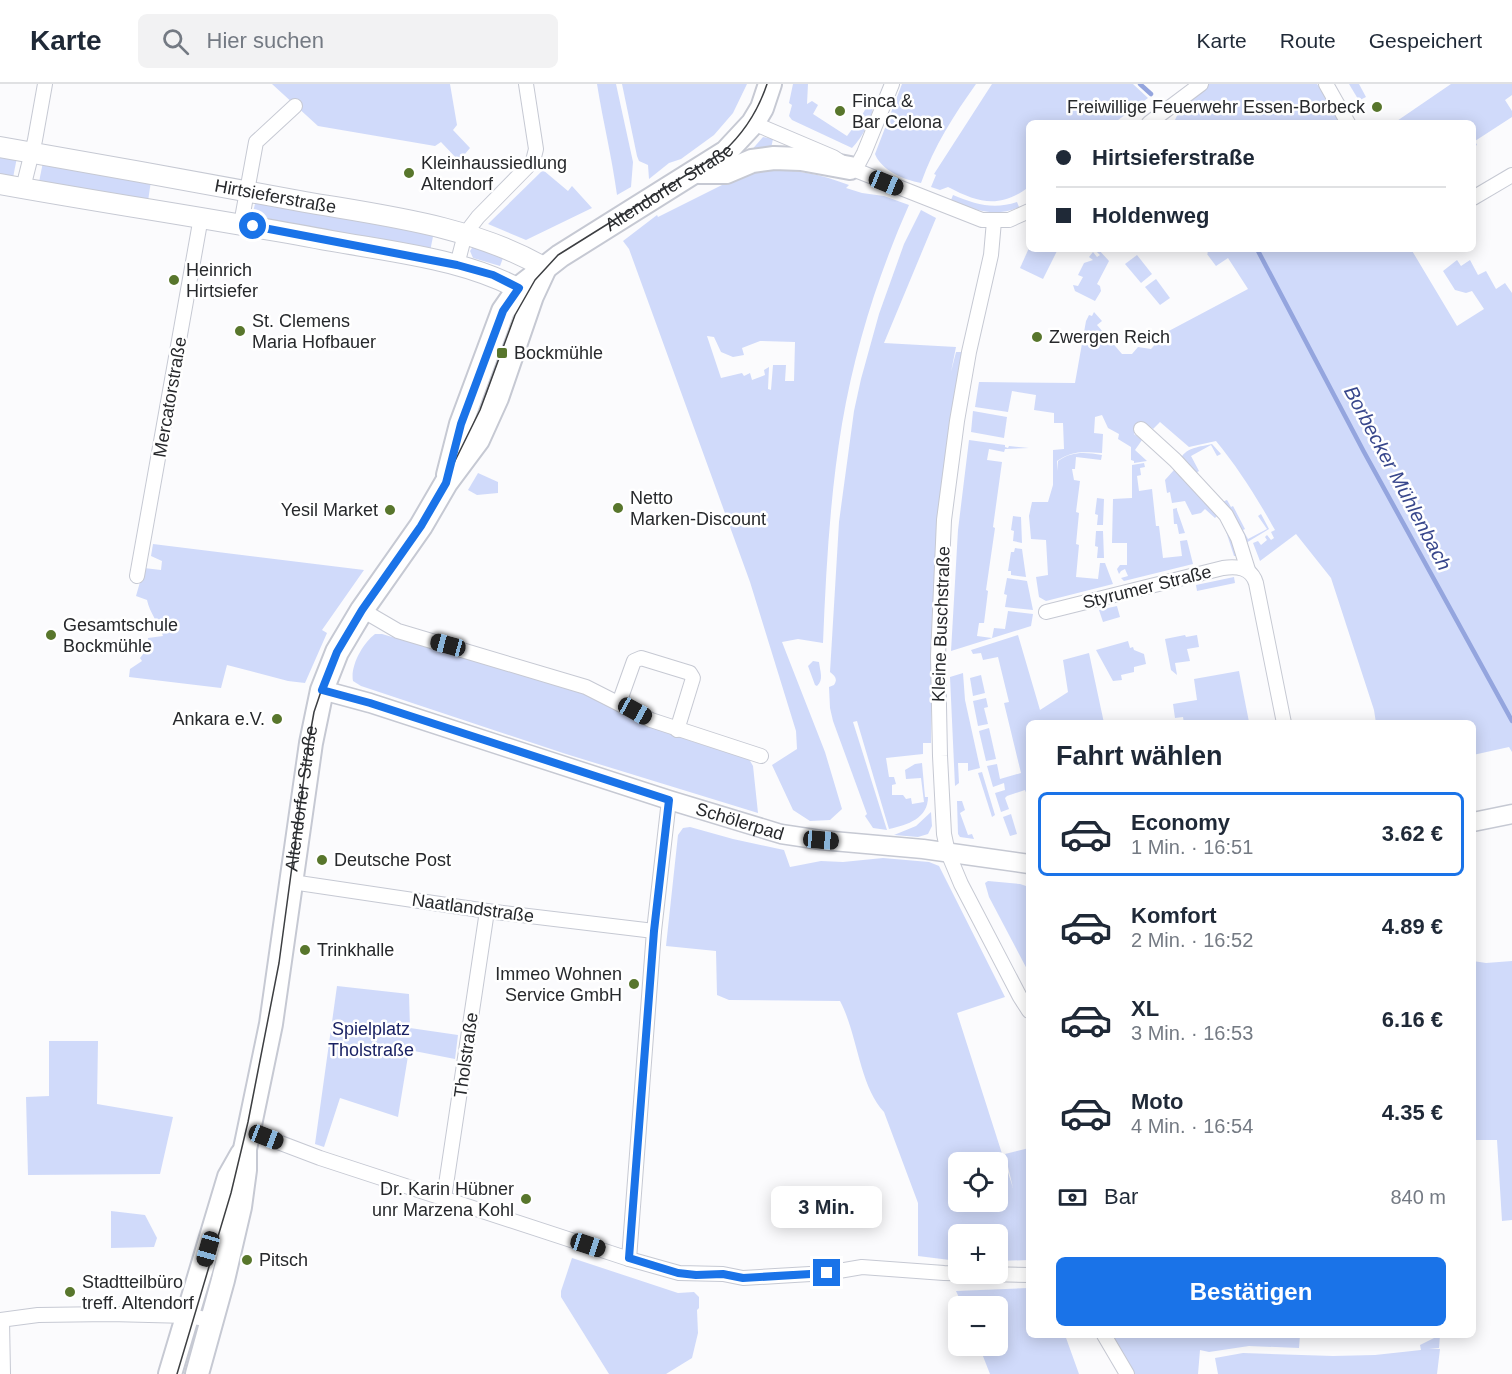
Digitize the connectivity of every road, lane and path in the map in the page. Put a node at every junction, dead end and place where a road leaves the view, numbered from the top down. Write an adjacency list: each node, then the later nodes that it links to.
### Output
1 (45, 84): 12 (street)
2 (526, 84): 24 (street)
3 (770, 84): 10 (main road, Altendorfer Straße)
4 (892, 84): 13 (street)
5 (1201, 84): 8 (street)
6 (1326, 84): 9 (street)
7 (295, 106): 18 (street)
8 (1153, 120)
9 (1346, 120)
10 (753, 123): 13 (street); 14 (main road, Altendorfer Straße)
11 (0, 147): 12 (main road, Hirtsieferstraße)
12 (32, 153): 17 (street); 18 (main road, Hirtsieferstraße)
13 (852, 169): 14 (main road); 22 (street)
14 (697, 172): 26 (main road, Altendorfer Straße)
15 (1512, 175): 19 (street)
16 (0, 184): 17 (main road, Hirtsieferstraße)
17 (22, 188): 21 (main road, Hirtsieferstraße)
18 (247, 191): 23 (street); 24 (main road, Hirtsieferstraße)
19 (1476, 196)
20 (1026, 212): 22 (street)
21 (201, 217): 23 (main road, Hirtsieferstraße); 30 (street, Mercatorstraße)
22 (993, 221): 41 (street, Kleine Buschstraße)
23 (241, 224): 25 (main road, Hirtsieferstraße)
24 (465, 234): 25 (street); 26 (main road, Hirtsieferstraße)
25 (457, 265): 27 (main road, Hirtsieferstraße)
26 (545, 268): 27 (main road, Altendorfer Straße)
27 (526, 292): 31 (main road, Altendorfer Straße)
28 (1141, 429): 29 (street)
29 (1248, 570): 32 (street, Styrumer Straße); 35 (street)
30 (137, 576)
31 (362, 610): 33 (main road, Altendorfer Straße); 34 (street)
32 (1046, 612)
33 (322, 690): 38 (street, Schölerpad); 43 (main road, Altendorfer Straße)
34 (619, 703): 36 (street); 36 (street)
35 (1283, 720)
36 (677, 730): 37 (street)
37 (760, 756)
38 (669, 800): 41 (street, Schölerpad); 45 (street)
39 (1512, 814): 40 (street)
40 (1476, 821)
41 (948, 853): 42 (street, Schölerpad); 46 (street, Kleine Buschstraße)
42 (1026, 864)
43 (292, 882): 44 (street, Naatlandstraße); 47 (main road, Altendorfer Straße)
44 (487, 911): 45 (street, Naatlandstraße); 48 (street, Tholstraße)
45 (654, 931): 49 (street)
46 (1026, 1006)
47 (247, 1140): 48 (street); 51 (main road, Altendorfer Straße); 53 (main road, Altendorfer Straße)
48 (444, 1198): 49 (street)
49 (629, 1258): 50 (street)
50 (1026, 1275)
51 (188, 1316): 52 (street); 53 (street); 56 (main road, Altendorfer Straße)
52 (1, 1320): 55 (street)
53 (212, 1320): 57 (main road, Altendorfer Straße)
54 (1106, 1338): 58 (street)
55 (3, 1374)
56 (170, 1374)
57 (197, 1374)
58 (1127, 1374)

